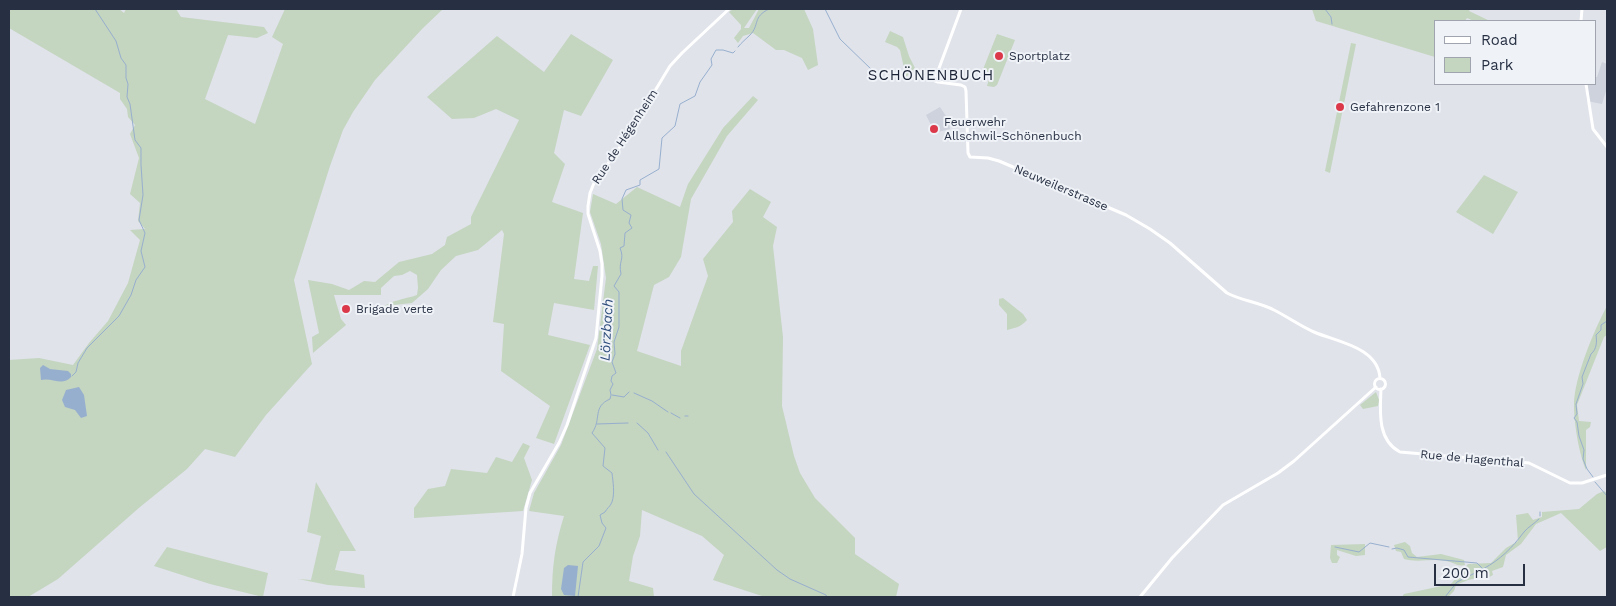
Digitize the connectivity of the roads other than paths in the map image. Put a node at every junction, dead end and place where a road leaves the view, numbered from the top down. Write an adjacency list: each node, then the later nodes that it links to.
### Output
1 (729, 9): 9 (street, Rue de Hégenheim)
2 (961, 9): 5 (street, Neuweilerstrasse)
3 (1586, 85): 4 (street)
4 (1607, 147)
5 (1380, 378): 6 (street); 7 (street)
6 (1376, 387): 7 (street); 10 (street)
7 (1381, 389): 8 (street, Rue de Hagenthal)
8 (1607, 475)
9 (513, 597)
10 (1140, 597)

